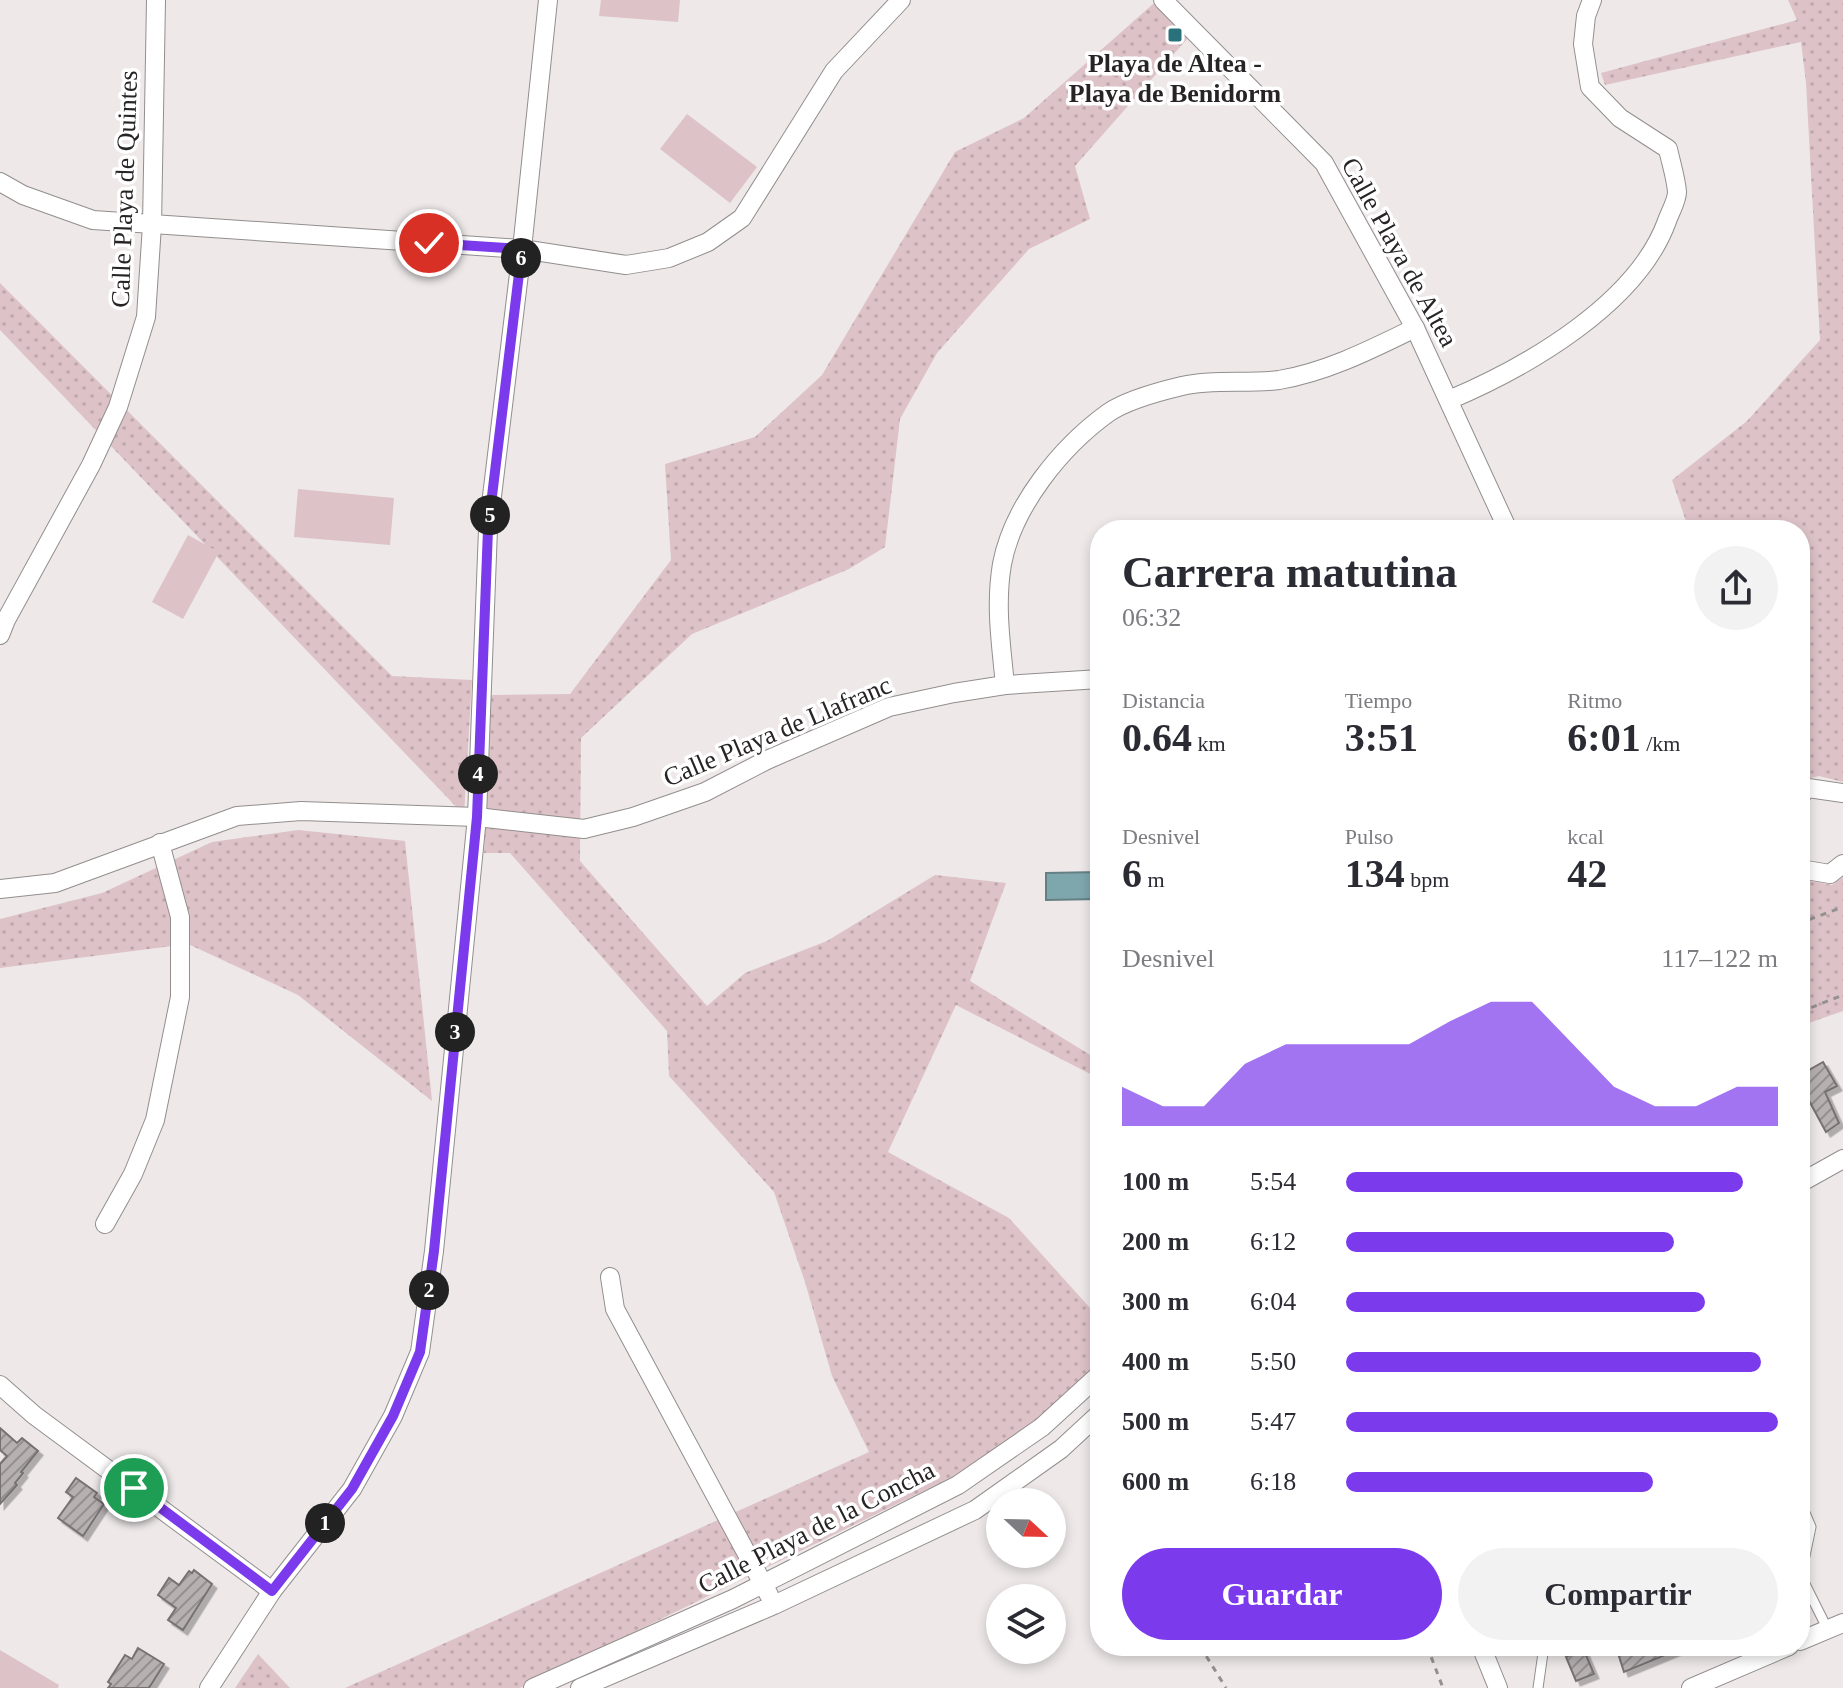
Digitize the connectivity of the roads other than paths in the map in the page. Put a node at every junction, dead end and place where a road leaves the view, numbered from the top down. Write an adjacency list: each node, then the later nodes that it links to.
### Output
1 (156, 0): 7 (street, Calle Playa de Quintes)
2 (548, 0): 8 (street)
3 (901, 0): 8 (street)
4 (1163, 0): 9 (street, Calle Playa de Altea)
5 (1592, 0): 10 (street)
6 (0, 182): 7 (street)
7 (152, 225): 8 (street); 12 (street, Calle Playa de Quintes)
8 (522, 249): 17 (street)
9 (1415, 328): 10 (street, Calle Playa de Altea); 14 (street)
10 (1449, 400): 11 (street, Calle Playa de Altea)
11 (1503, 520)
12 (0, 635)
13 (1090, 680): 14 (street, Calle Playa de Llafranc)
14 (1005, 685): 17 (street, Calle Playa de Llafranc)
15 (1810, 788): 16 (street)
16 (1843, 793)
17 (477, 817): 18 (street, Calle Playa de Llafranc); 31 (street)
18 (160, 843): 21 (street, Calle Playa de Llafranc); 24 (street)
19 (1843, 864): 20 (street)
20 (1810, 871)
21 (0, 889)
22 (1843, 1159): 23 (street)
23 (1810, 1177)
24 (105, 1224)
25 (610, 1277): 29 (street)
26 (1090, 1383): 29 (street, Calle Playa de la Concha)
27 (0, 1385): 31 (street)
28 (1090, 1422): 32 (street, Calle Playa de la Concha)
29 (763, 1584): 32 (street); 39 (street, Calle Playa de la Concha)
30 (1810, 1589): 33 (lane)
31 (272, 1591): 38 (street)
32 (774, 1605): 40 (street, Calle Playa de la Concha)
33 (1835, 1626): 34 (street)
34 (1810, 1637)
35 (1485, 1656): 41 (street)
36 (1543, 1656): 42 (lane)
37 (1766, 1656): 43 (street)
38 (209, 1688)
39 (533, 1688)
40 (580, 1688)
41 (1498, 1688)
42 (1538, 1688)
43 (1691, 1688)

